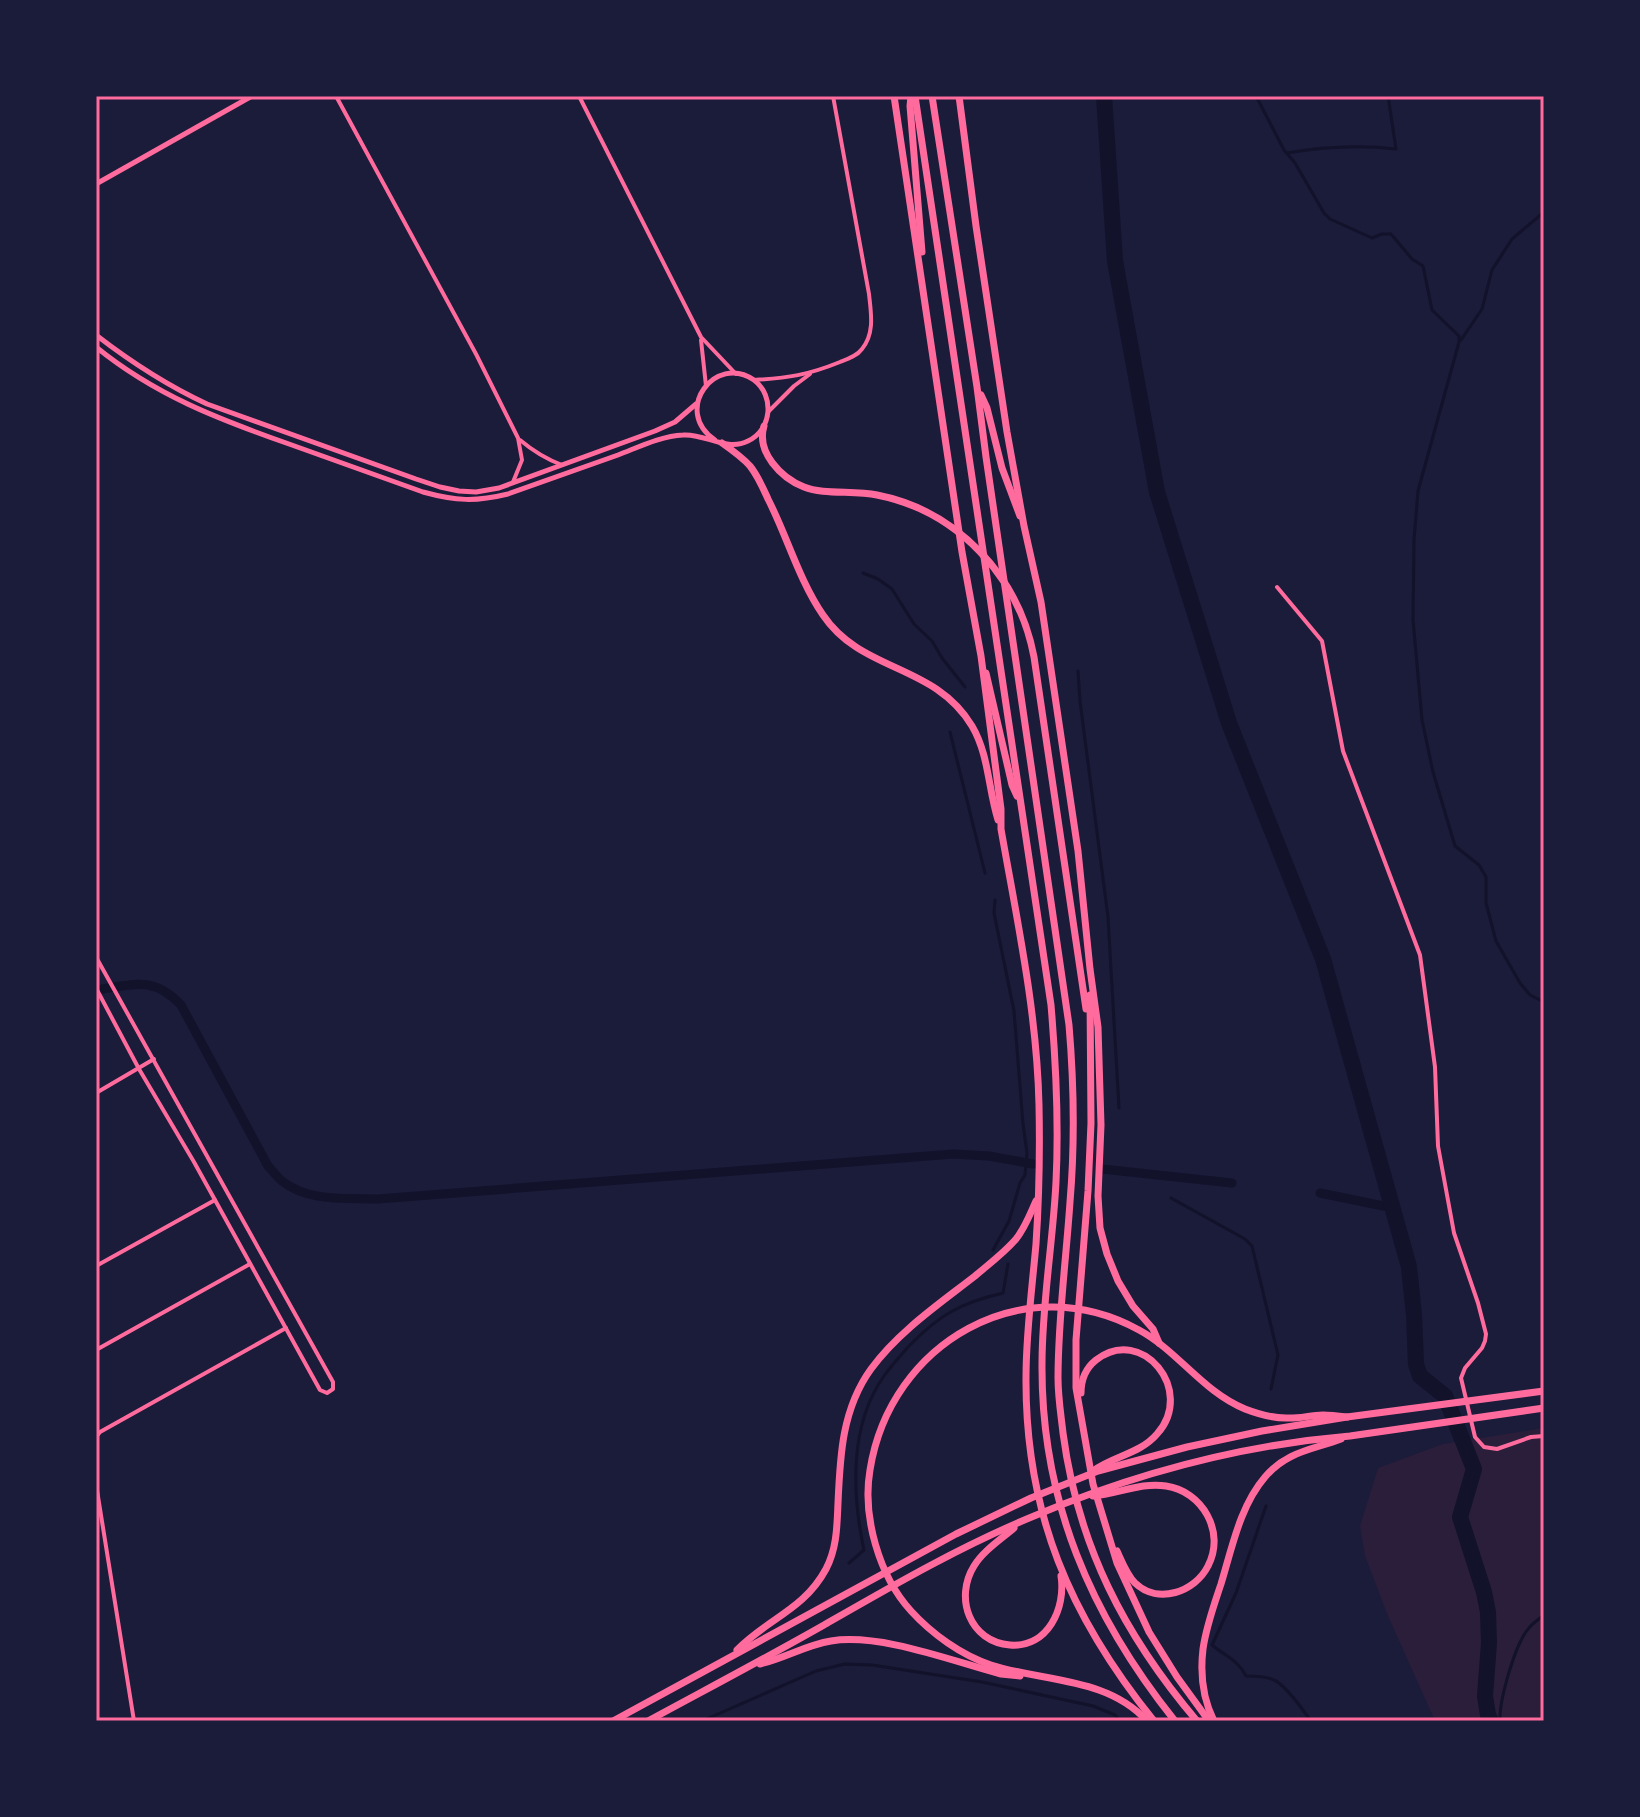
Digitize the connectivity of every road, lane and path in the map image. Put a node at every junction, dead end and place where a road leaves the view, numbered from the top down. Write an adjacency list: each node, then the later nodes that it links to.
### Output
1 (252, 96): 9 (main road)
2 (336, 96): 22 (street)
3 (579, 96): 12 (street)
4 (833, 96): 14 (street)
5 (894, 96): 10 (highway)
6 (913, 96): 10 (highway); 29 (highway)
7 (932, 96): 18 (highway)
8 (959, 96): 26 (highway)
9 (96, 184)
10 (926, 302): 28 (highway)
11 (96, 335): 25 (main road)
12 (701, 337): 15 (street); 17 (street)
13 (96, 347): 23 (main road)
14 (812, 373): 16 (street); 20 (street)
15 (736, 374): 16 (main road); 17 (main road)
16 (754, 380): 20 (main road)
17 (706, 386): 19 (main road)
18 (977, 387): 26 (highway); 68 (highway)
19 (697, 404): 23 (main road); 24 (main road)
20 (769, 411): 21 (main road)
21 (764, 426): 23 (main road); 34 (highway)
22 (518, 438): 24 (street); 25 (street)
23 (718, 442): 30 (highway)
24 (562, 465): 25 (main road)
25 (513, 482)
26 (1024, 526): 32 (highway)
27 (1277, 587): 49 (street)
28 (981, 656): 29 (highway); 30 (highway)
29 (1020, 802): 67 (highway)
30 (1001, 829): 38 (highway)
31 (96, 957): 35 (street)
32 (1090, 969): 34 (highway); 43 (highway)
33 (96, 988): 36 (street)
34 (1089, 1023): 46 (highway)
35 (154, 1059): 36 (street); 42 (street)
36 (139, 1069): 37 (street); 39 (street)
37 (96, 1093)
38 (1038, 1196): 58 (highway); 59 (highway)
39 (215, 1200): 40 (street); 41 (street)
40 (250, 1264): 42 (street); 44 (street)
41 (96, 1266)
42 (286, 1328): 50 (street)
43 (1159, 1343): 48 (highway); 61 (highway)
44 (96, 1350)
45 (1544, 1391): 48 (highway)
46 (1080, 1407): 52 (highway); 57 (highway)
47 (1544, 1408): 51 (highway)
48 (1312, 1419): 52 (highway)
49 (1544, 1436)
50 (96, 1437)
51 (1319, 1442): 54 (highway); 69 (highway)
52 (1098, 1469): 59 (highway)
53 (96, 1484): 55 (street)
54 (1104, 1492): 56 (highway); 57 (highway)
55 (97, 1501): 62 (street)
56 (1023, 1521): 58 (highway); 60 (highway)
57 (1105, 1524): 69 (highway)
58 (1058, 1563): 66 (highway)
59 (730, 1658): 63 (highway)
60 (751, 1666): 61 (highway); 64 (highway)
61 (1066, 1681): 65 (highway)
62 (134, 1721)
63 (613, 1721)
64 (648, 1721)
65 (1147, 1721)
66 (1154, 1721)
67 (1175, 1721)
68 (1197, 1721)
69 (1211, 1721)

